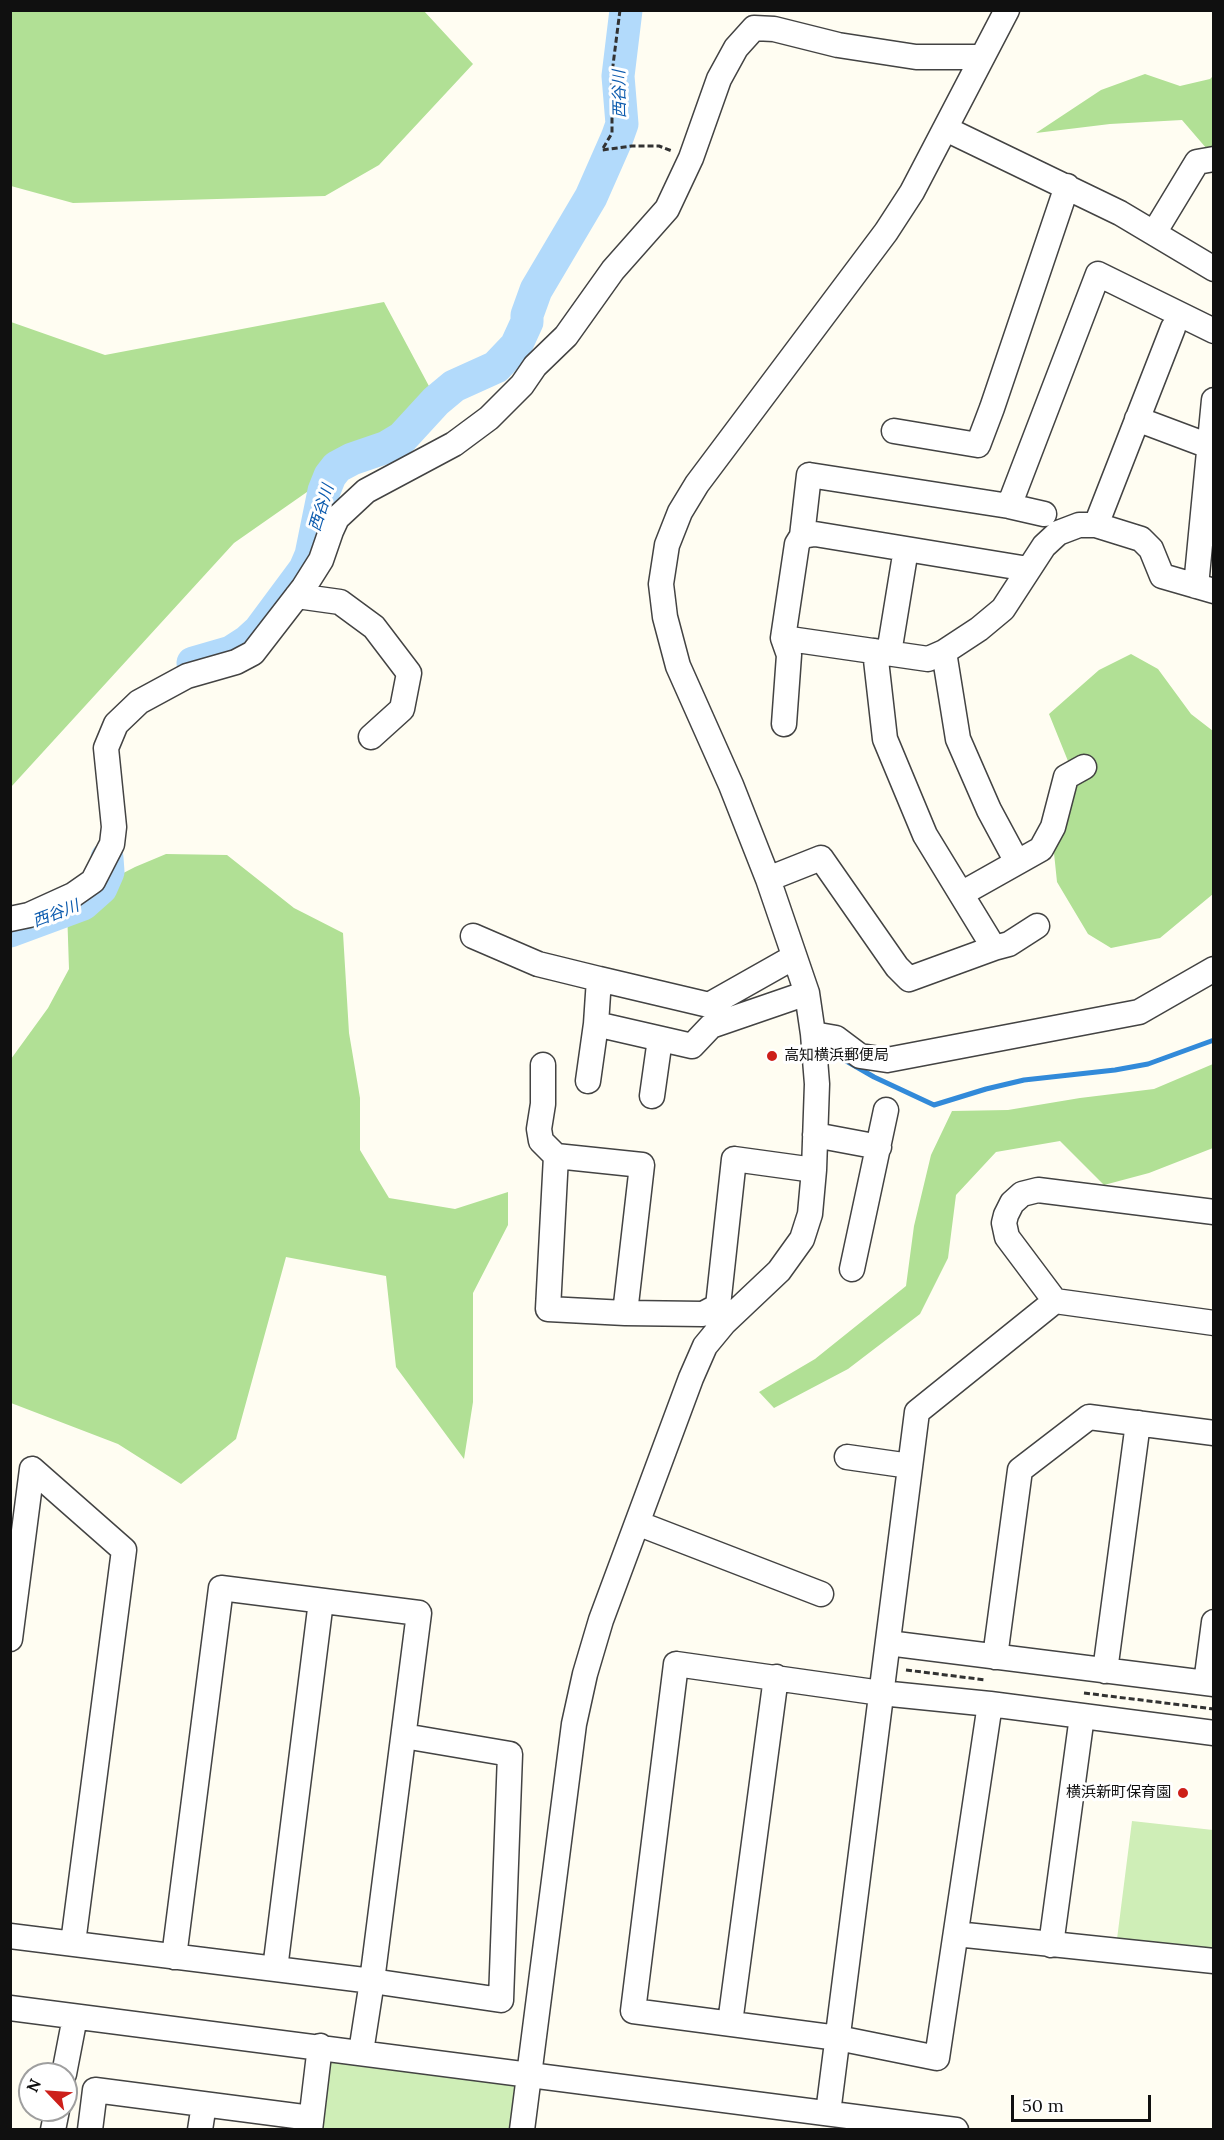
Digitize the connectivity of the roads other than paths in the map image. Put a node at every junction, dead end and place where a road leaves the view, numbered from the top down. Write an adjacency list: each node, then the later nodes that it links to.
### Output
1 (1007, 10): 2 (street)
2 (982, 57): 3 (street); 21 (street)
3 (946, 129): 5 (street); 29 (street)
4 (1214, 159): 6 (street)
5 (1066, 186): 6 (street); 12 (street)
6 (1154, 233): 7 (street)
7 (1214, 269)
8 (1173, 328): 11 (street)
9 (1214, 331): 14 (street)
10 (1214, 400): 13 (street)
11 (1137, 419): 13 (street); 16 (street)
12 (894, 431)
13 (1209, 446): 20 (street)
14 (1009, 506): 15 (street); 17 (street)
15 (1044, 514)
16 (1096, 525): 19 (street); 20 (street)
17 (802, 536): 18 (street); 22 (street)
18 (906, 549): 19 (street); 23 (street)
19 (1028, 569): 24 (street)
20 (1205, 588)
21 (297, 596): 26 (street); 31 (street)
22 (783, 638): 23 (street); 25 (street)
23 (882, 652): 24 (street); 30 (street)
24 (944, 652): 28 (street)
25 (784, 724)
26 (370, 737)
27 (1084, 767): 28 (street)
28 (1017, 862): 30 (street)
29 (768, 879): 34 (street); 35 (street)
30 (961, 894): 34 (street)
31 (10, 919)
32 (1037, 926): 34 (street)
33 (473, 936): 37 (street)
34 (994, 948)
35 (795, 957): 37 (street); 38 (street)
36 (1214, 969): 40 (street)
37 (599, 979): 39 (street)
38 (807, 993): 40 (street); 41 (street)
39 (596, 1024): 41 (street); 43 (street)
40 (813, 1034): 46 (street)
41 (660, 1039): 44 (street)
42 (543, 1065): 48 (street)
43 (588, 1081)
44 (652, 1096)
45 (886, 1110): 47 (street)
46 (815, 1135): 47 (street); 49 (street)
47 (879, 1147): 51 (street)
48 (556, 1156): 53 (street); 53 (street)
49 (814, 1170): 54 (street); 54 (street)
50 (1214, 1212): 52 (street)
51 (852, 1269)
52 (1055, 1301): 55 (street); 59 (street)
53 (625, 1313): 54 (street)
54 (721, 1314): 60 (street)
55 (1214, 1323)
56 (1138, 1423): 57 (street); 66 (street); 67 (street)
57 (1214, 1433)
58 (847, 1457): 59 (street)
59 (910, 1466): 65 (street)
60 (637, 1523): 61 (street); 90 (street)
61 (821, 1594)
62 (321, 1600): 74 (street); 79 (street); 81 (street)
63 (1214, 1622): 69 (street)
64 (10, 1639): 77 (street)
65 (888, 1643): 66 (street); 70 (street)
66 (996, 1657): 67 (street)
67 (1105, 1671): 69 (street)
68 (776, 1677): 70 (street); 85 (street); 85 (street)
69 (1210, 1684)
70 (881, 1693): 71 (street); 86 (street)
71 (990, 1704): 72 (street); 75 (street)
72 (1082, 1716): 73 (street); 78 (street)
73 (1214, 1733)
74 (404, 1736): 82 (street); 82 (street)
75 (956, 1934): 78 (street); 86 (street)
76 (10, 1936): 77 (street)
77 (73, 1943): 79 (street)
78 (1051, 1945): 80 (street)
79 (174, 1957): 81 (street)
80 (1214, 1961)
81 (275, 1970): 82 (street)
82 (372, 1981): 88 (street)
83 (10, 2008): 84 (street)
84 (75, 2017): 87 (street); 89 (street)
85 (730, 2023): 86 (street)
86 (838, 2038): 92 (street)
87 (320, 2046): 88 (street); 93 (street)
88 (361, 2052): 90 (street)
89 (66, 2062)
90 (530, 2075): 92 (street); 96 (street)
91 (204, 2104): 93 (street); 94 (street); 95 (street)
92 (833, 2119): 97 (street)
93 (310, 2124)
94 (90, 2130)
95 (200, 2130)
96 (522, 2130)
97 (957, 2130)

